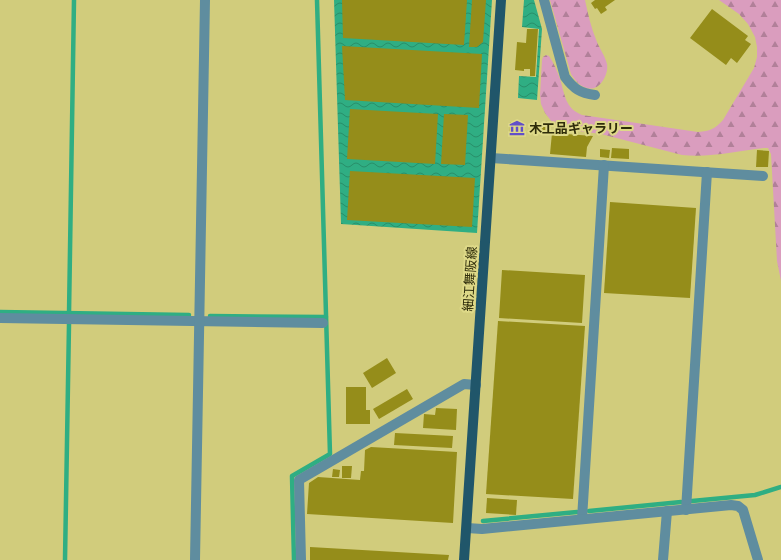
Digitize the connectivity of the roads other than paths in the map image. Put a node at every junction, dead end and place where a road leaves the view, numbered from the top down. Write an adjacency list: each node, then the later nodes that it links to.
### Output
1 (205, 0): 10 (street)
2 (501, 0): 5 (main road, 細江舞阪線)
3 (544, 0): 4 (street)
4 (594, 95)
5 (491, 158): 6 (street); 12 (main road, 細江舞阪線)
6 (604, 166): 7 (street); 15 (street)
7 (707, 172): 8 (street); 13 (street)
8 (763, 176)
9 (0, 318): 10 (street)
10 (199, 321): 11 (street); 17 (street)
11 (323, 323)
12 (476, 385): 16 (main road, 細江舞阪線); 18 (street)
13 (686, 510): 14 (street); 21 (street)
14 (667, 511): 15 (street); 20 (street)
15 (582, 520): 16 (street)
16 (467, 528): 19 (main road, 細江舞阪線)
17 (195, 560)
18 (301, 560)
19 (464, 560)
20 (663, 560)
21 (758, 560)

